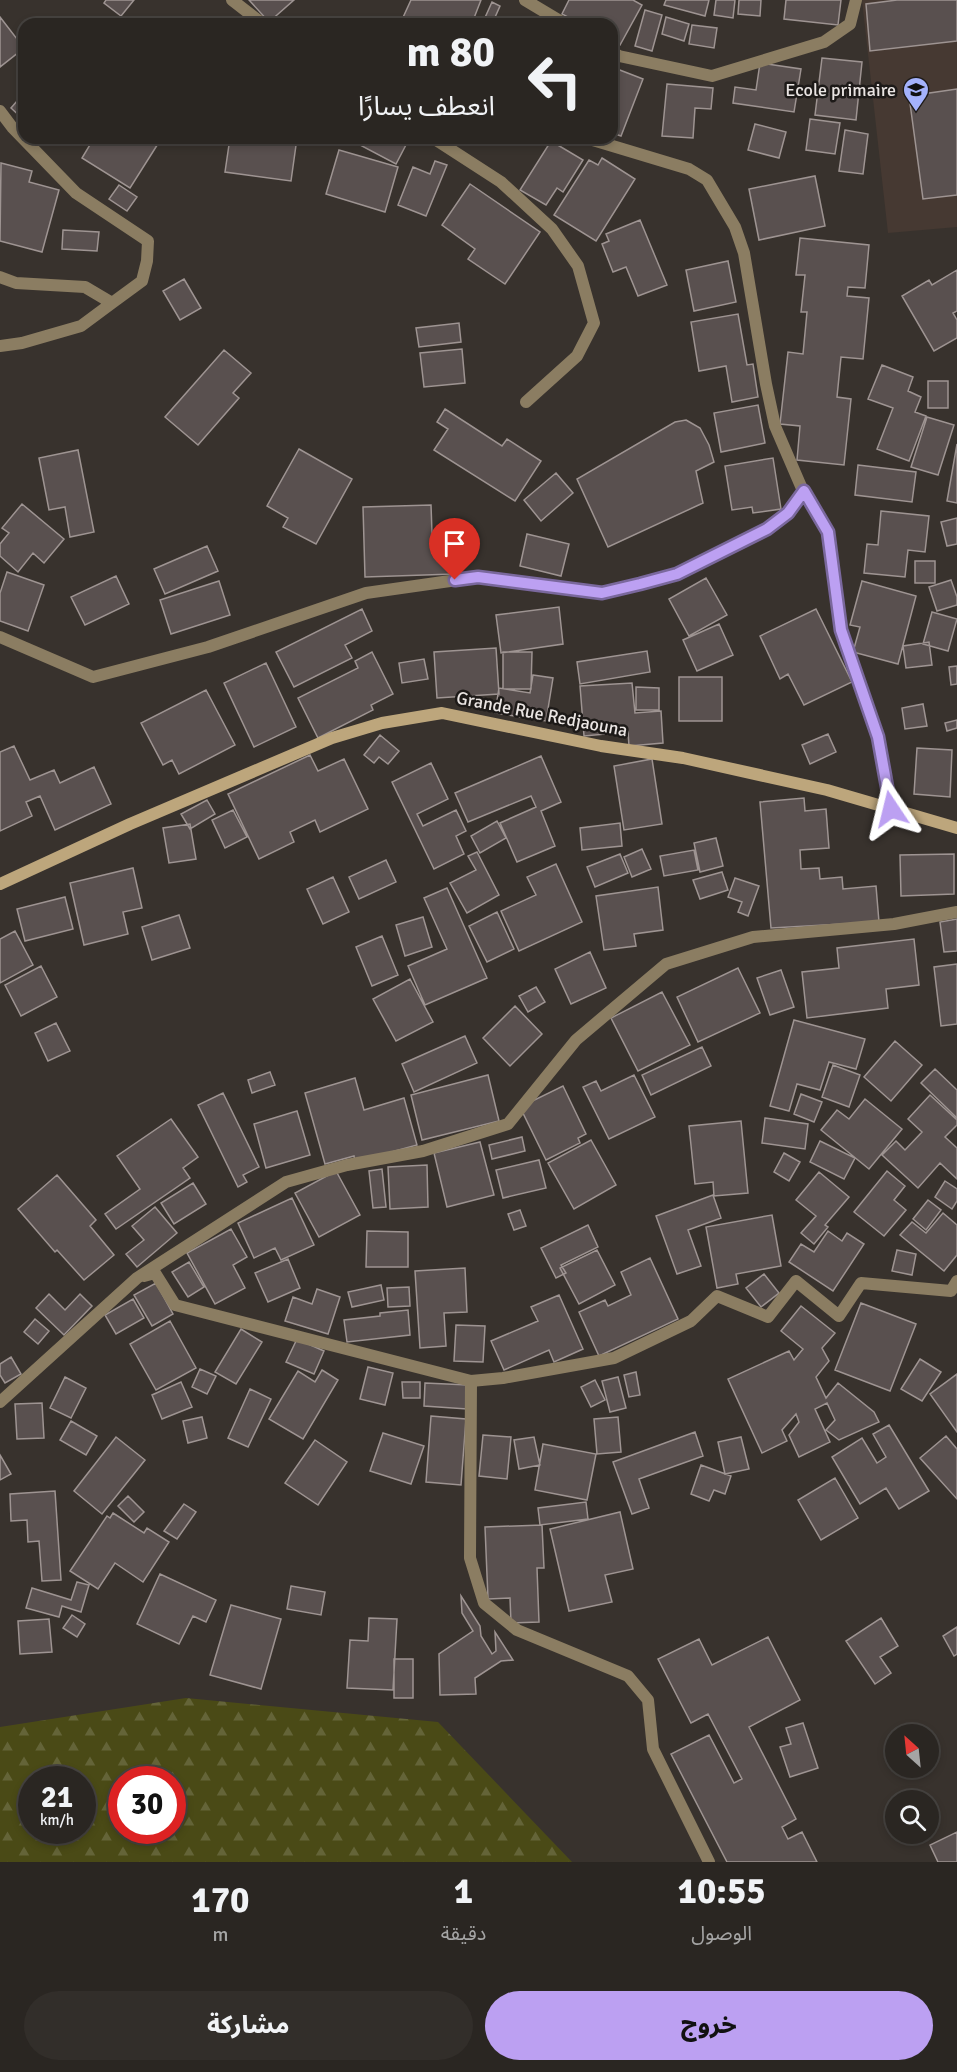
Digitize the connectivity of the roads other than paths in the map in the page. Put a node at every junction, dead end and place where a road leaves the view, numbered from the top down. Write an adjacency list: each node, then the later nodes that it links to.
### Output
1 (232, 0): 4 (street)
2 (525, 0): 5 (street)
3 (856, 0): 6 (street)
4 (255, 18)
5 (555, 18)
6 (618, 55)
7 (0, 111): 8 (street)
8 (18, 133)
9 (28, 144): 13 (street)
10 (442, 144): 15 (street)
11 (606, 144): 16 (street)
12 (0, 277): 13 (street)
13 (112, 303): 14 (street)
14 (0, 346)
15 (526, 402)
16 (804, 491): 17 (street); 18 (street)
17 (0, 637)
18 (891, 809): 19 (street, Grande Rue Redjaouna); 20 (street, Grande Rue Redjaouna)
19 (957, 828)
20 (0, 884)
21 (957, 912): 22 (street)
22 (137, 1278): 24 (street); 25 (street)
23 (957, 1281): 24 (street)
24 (471, 1381): 26 (street)
25 (0, 1402)
26 (709, 1862)

